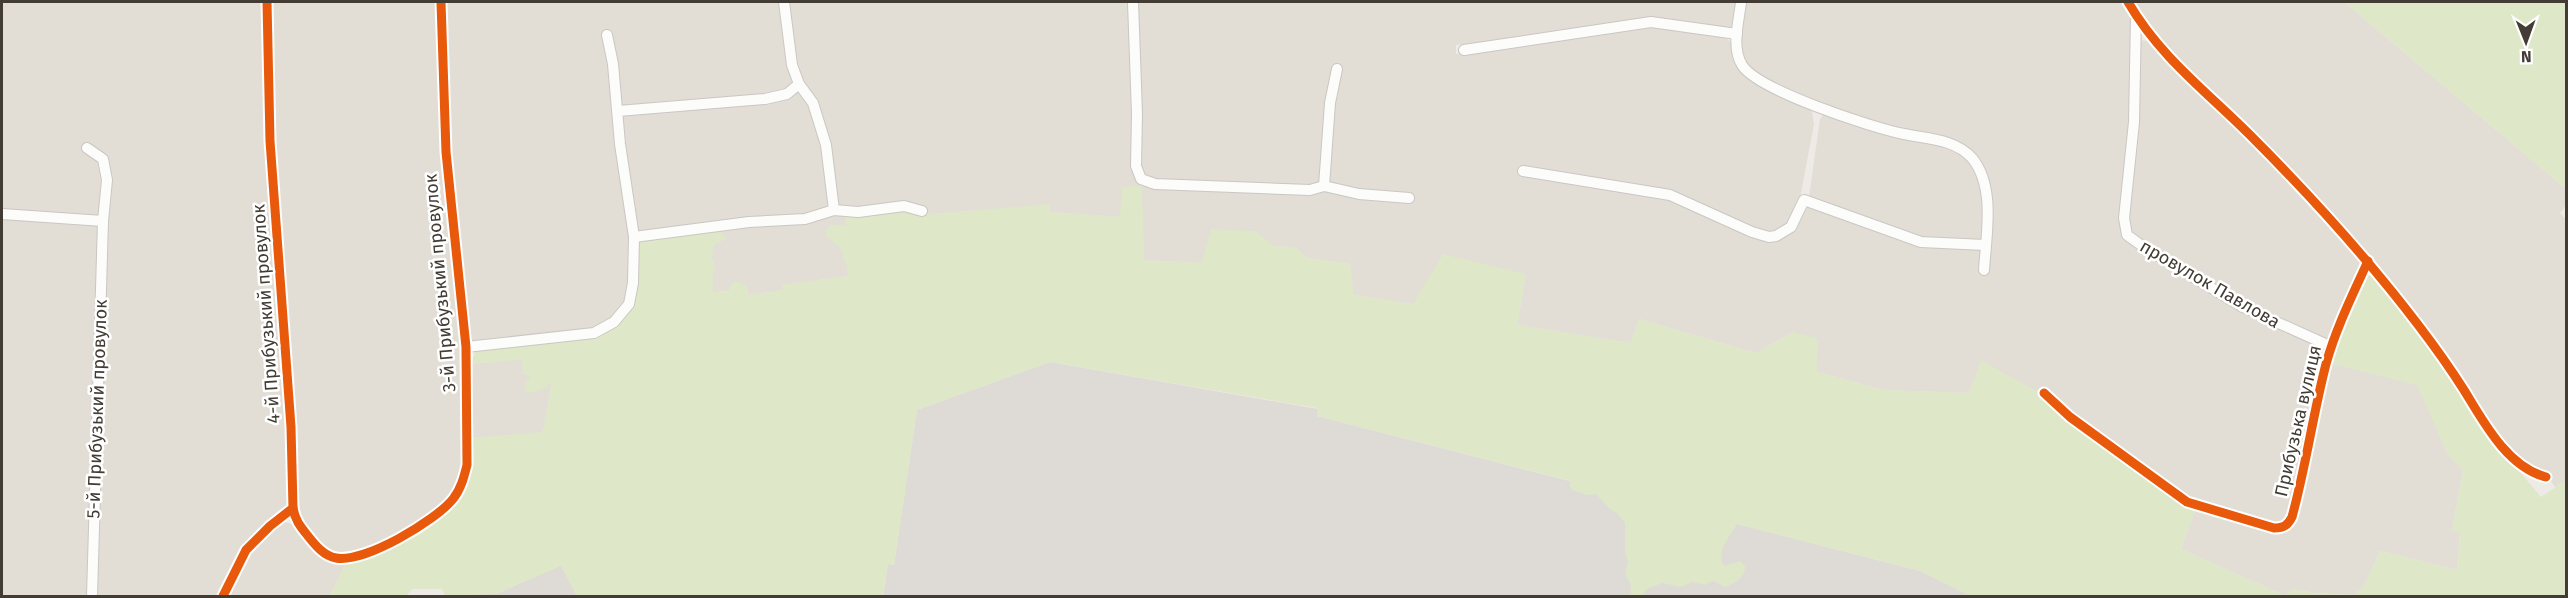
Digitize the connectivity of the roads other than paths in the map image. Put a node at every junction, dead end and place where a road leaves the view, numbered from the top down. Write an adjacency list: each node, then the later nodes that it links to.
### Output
1 (267, 2): 30 (street, 4-й Прибузький провулок)
2 (441, 2): 26 (street, 3-й Прибузький провулок)
3 (784, 2): 12 (street)
4 (1133, 2): 16 (street)
5 (1741, 2): 8 (street)
6 (2128, 2): 7 (street)
7 (2136, 15): 24 (street); 27 (street, провулок Павлова)
8 (1737, 34): 10 (street); 23 (street)
9 (608, 35): 13 (street, 3-й Прибузький провулок)
10 (1464, 50)
11 (1337, 69): 16 (street)
12 (799, 84): 13 (street); 18 (street)
13 (618, 111): 22 (street, 3-й Прибузький провулок)
14 (87, 148): 21 (street, 5-й Прибузький провулок)
15 (1522, 171): 23 (street)
16 (1324, 186): 17 (street)
17 (1409, 198)
18 (834, 210): 19 (street); 22 (street)
19 (922, 211)
20 (2, 214): 21 (street)
21 (102, 221): 31 (street, 5-й Прибузький провулок)
22 (634, 237): 26 (street, 3-й Прибузький провулок)
23 (1985, 245): 25 (street)
24 (2368, 261): 27 (street, Прибузька вулиця); 29 (street)
25 (1984, 270)
26 (466, 347): 30 (street, 3-й Прибузький провулок)
27 (2332, 347): 28 (street, Прибузька вулиця)
28 (2044, 393)
29 (2546, 477)
30 (294, 508): 32 (street)
31 (92, 597)
32 (223, 597)

